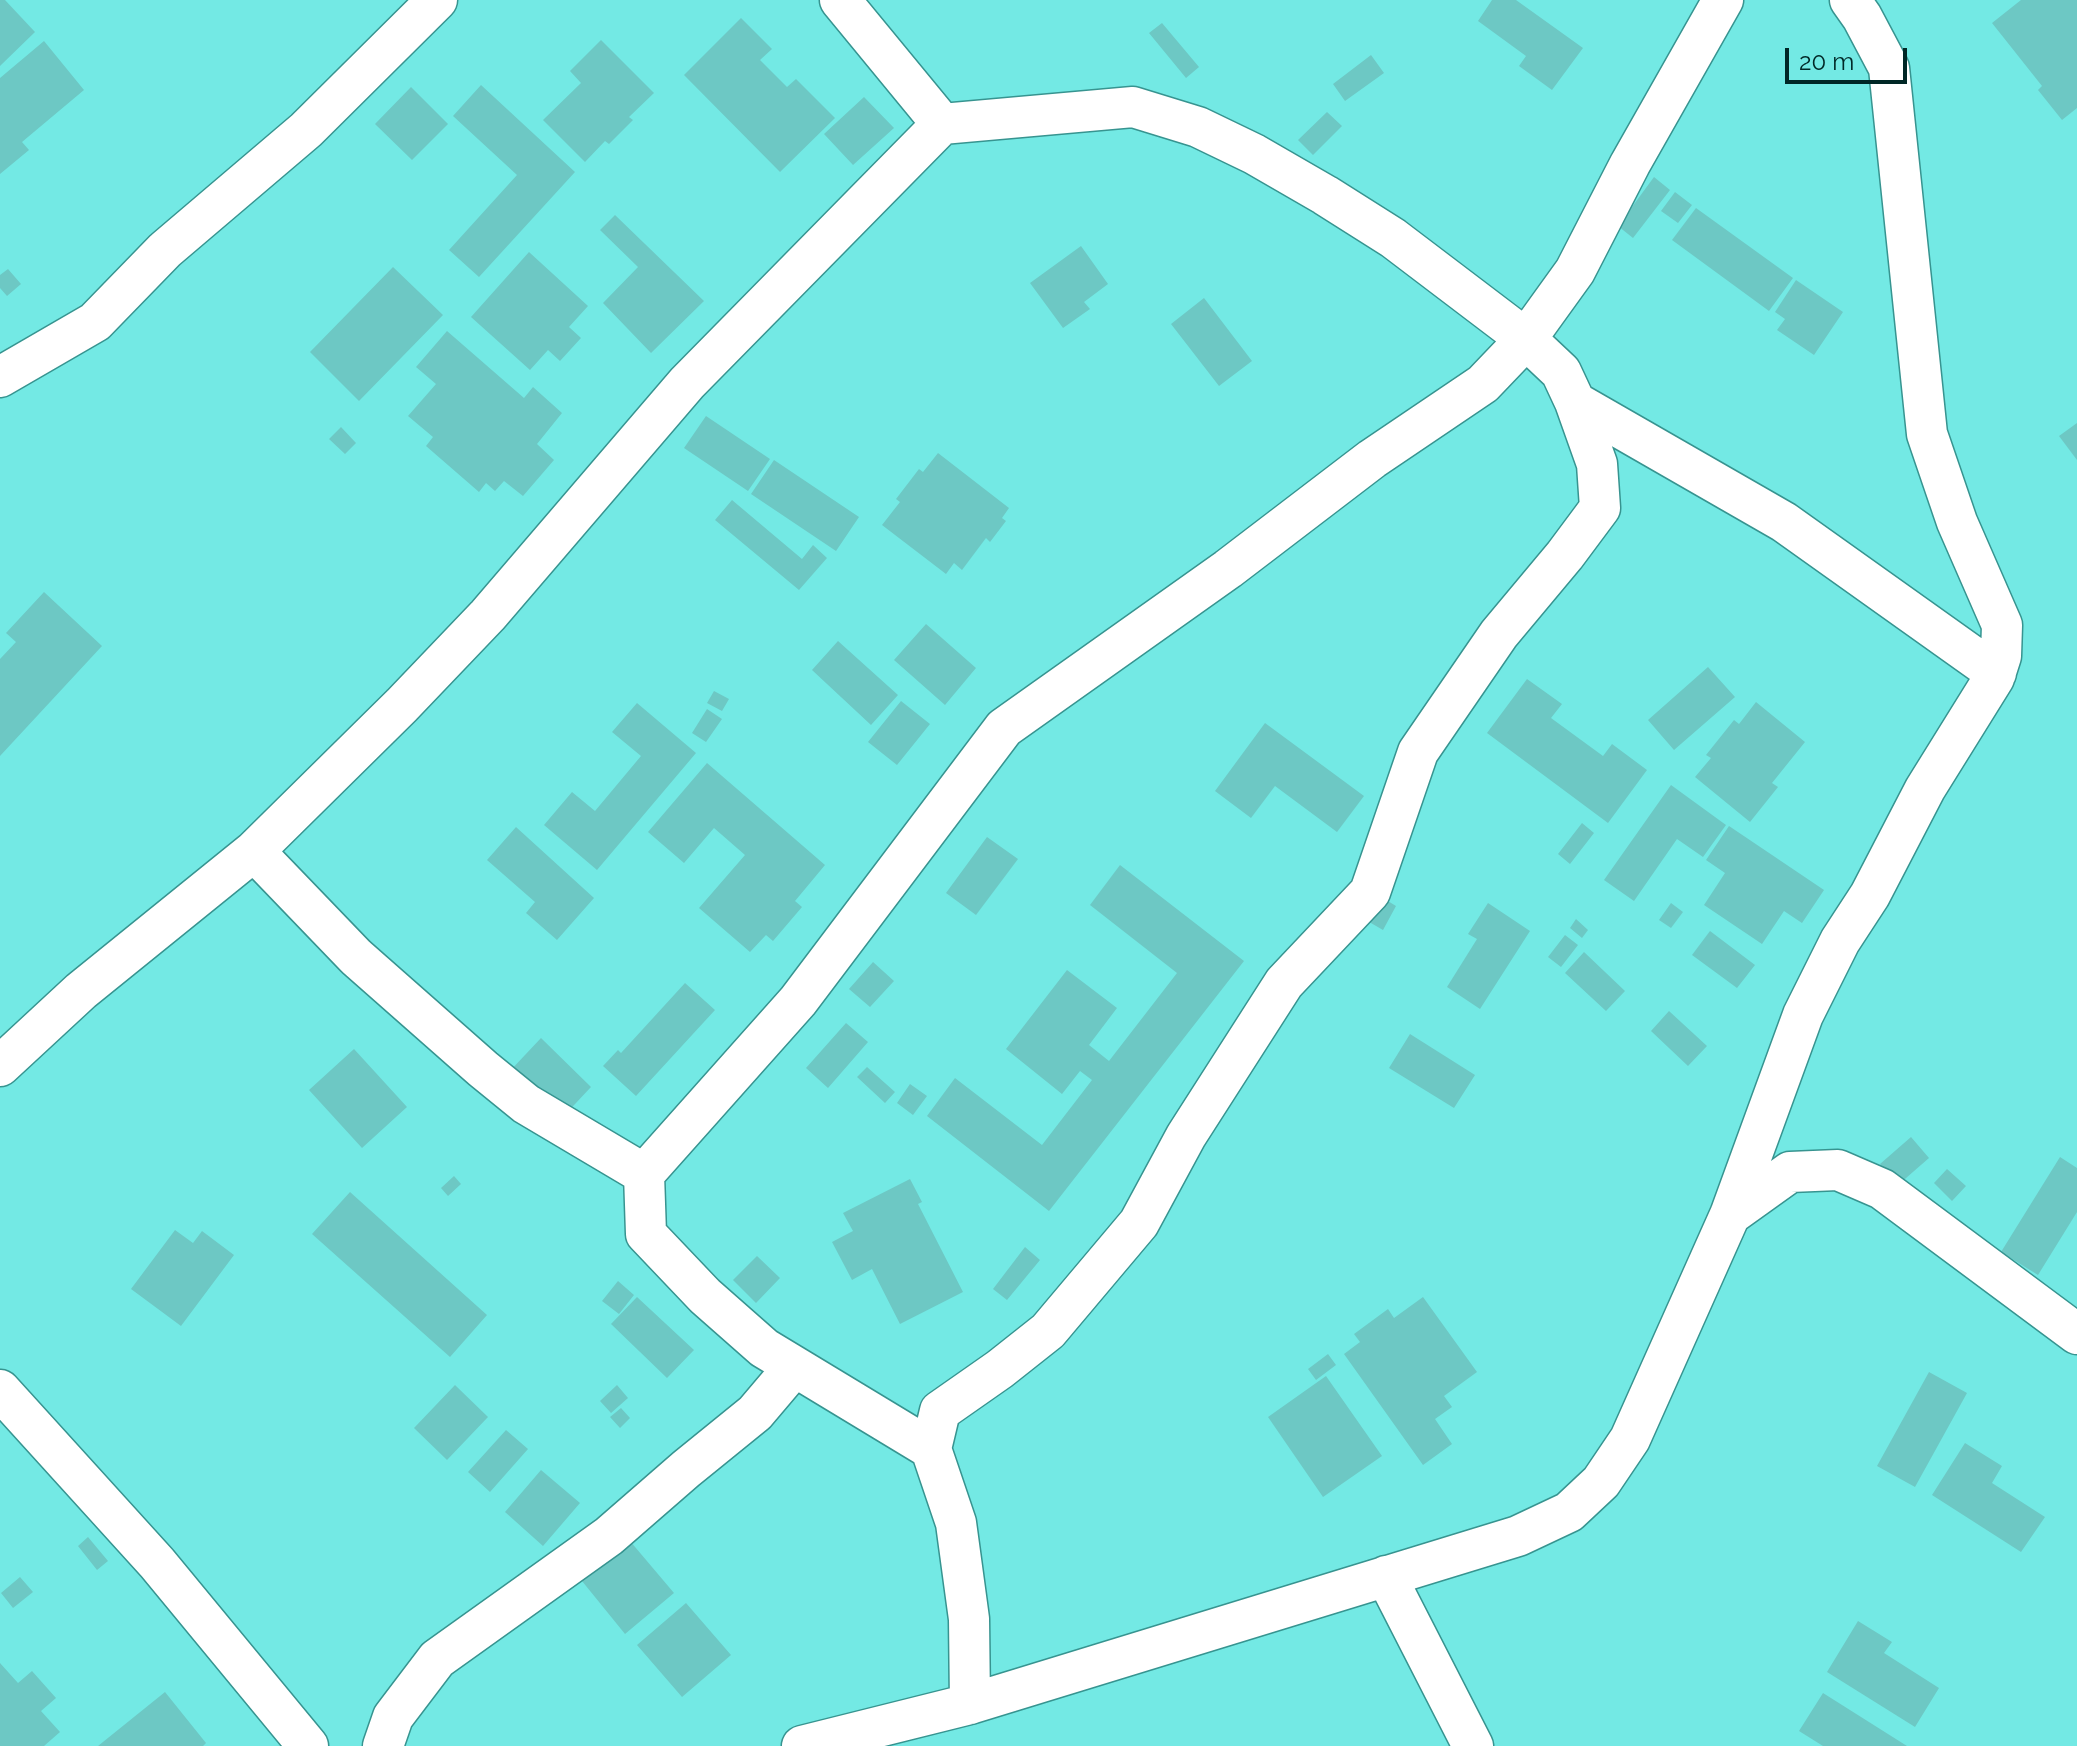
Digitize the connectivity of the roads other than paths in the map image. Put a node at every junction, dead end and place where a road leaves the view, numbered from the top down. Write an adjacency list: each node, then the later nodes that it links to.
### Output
1 (437, 0): 7 (street)
2 (840, 0): 5 (street)
3 (1723, 0): 6 (street)
4 (1850, 0): 9 (street)
5 (942, 124): 6 (street); 10 (street)
6 (1526, 339): 8 (street); 12 (street)
7 (0, 377)
8 (1575, 402): 9 (street); 17 (street)
9 (1996, 673): 13 (street)
10 (254, 851): 11 (street); 12 (street)
11 (0, 1066)
12 (644, 1174): 15 (street)
13 (1730, 1215): 14 (street); 18 (street)
14 (2077, 1334)
15 (794, 1367): 17 (street); 21 (street)
16 (0, 1390): 20 (street)
17 (931, 1449): 19 (street)
18 (1386, 1576): 19 (street); 23 (street)
19 (970, 1704): 22 (street)
20 (308, 1746)
21 (383, 1746)
22 (802, 1746)
23 (1473, 1746)

